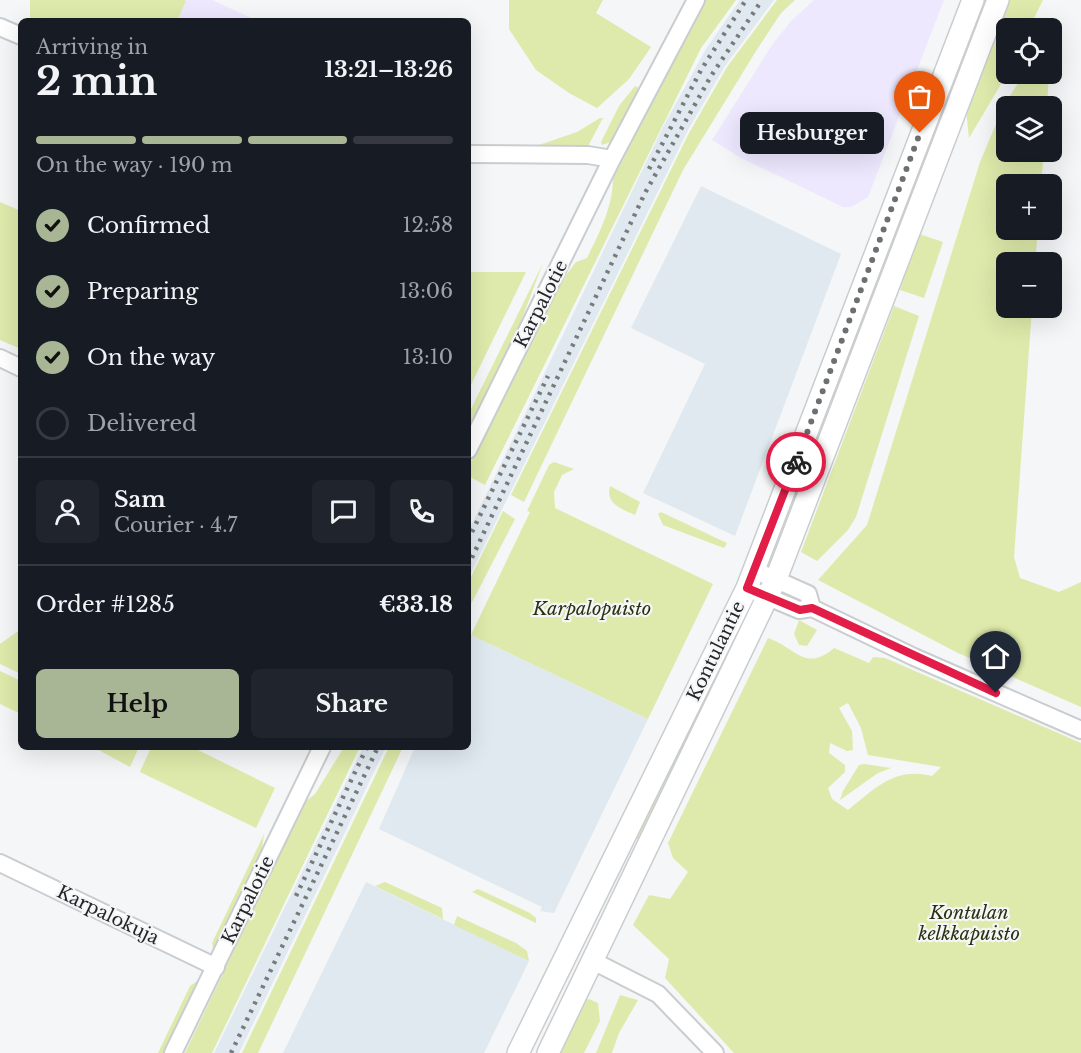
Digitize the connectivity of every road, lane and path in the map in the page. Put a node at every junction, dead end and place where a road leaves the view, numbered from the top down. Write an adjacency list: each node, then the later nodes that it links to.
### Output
1 (696, 0): 7 (street, Karpalotie)
2 (973, 0): 11 (main road, Kontulantie)
3 (993, 2): 12 (main road, Kontulantie)
4 (0, 27): 5 (street)
5 (18, 35)
6 (471, 154): 7 (street)
7 (612, 159): 10 (street, Karpalotie)
8 (0, 358): 9 (street)
9 (18, 367)
10 (471, 444)
11 (750, 579): 12 (street); 19 (main road, Kontulantie)
12 (772, 588): 13 (street); 16 (main road, Kontulantie)
13 (1081, 730)
14 (321, 750): 17 (street, Karpalotie)
15 (0, 863): 17 (street, Karpalokuja)
16 (593, 961): 20 (main road, Kontulantie); 21 (street)
17 (216, 967): 18 (street, Karpalotie)
18 (173, 1053)
19 (518, 1053)
20 (548, 1053)
21 (715, 1053)

